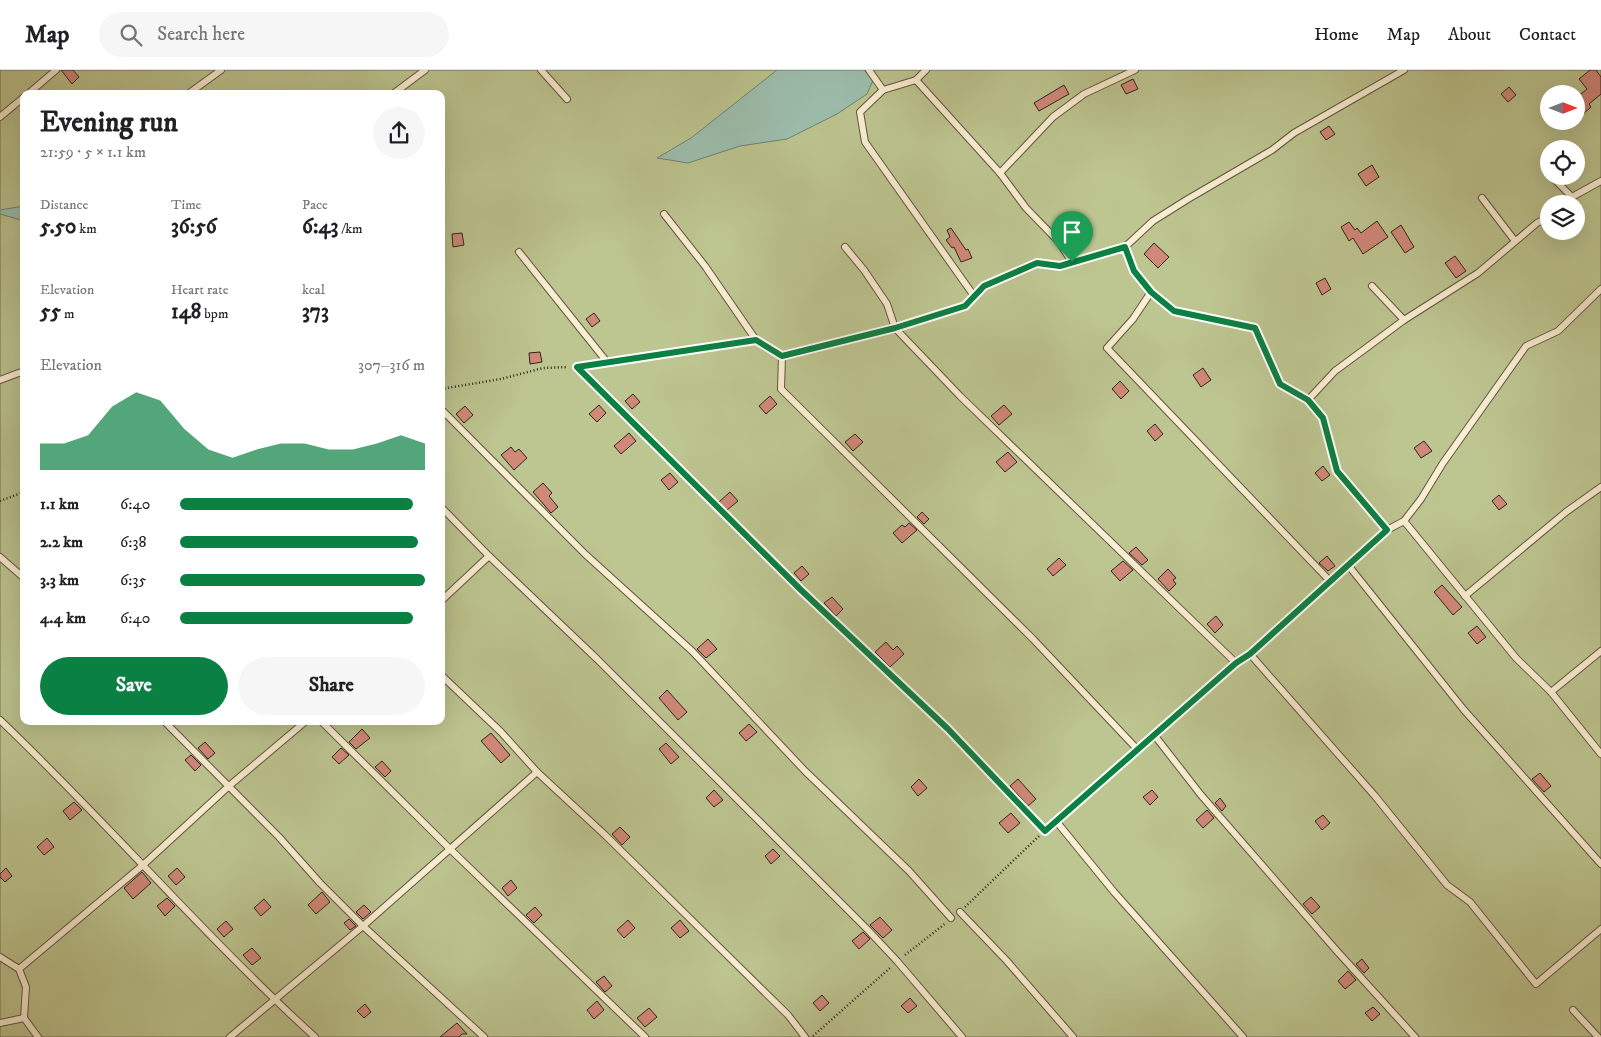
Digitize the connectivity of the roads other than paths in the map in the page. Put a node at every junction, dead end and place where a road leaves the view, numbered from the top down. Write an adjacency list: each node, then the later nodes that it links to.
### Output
1 (56, 70): 10 (lane)
2 (220, 70): 11 (lane)
3 (425, 70): 12 (lane)
4 (541, 70): 14 (lane)
5 (869, 70): 13 (lane)
6 (926, 70): 9 (lane)
7 (1135, 70): 17 (lane)
8 (1404, 70): 31 (lane)
9 (916, 80): 13 (lane); 17 (lane)
10 (33, 90)
11 (193, 90)
12 (398, 90)
13 (882, 90): 32 (lane)
14 (567, 99)
15 (20, 100): 16 (lane)
16 (0, 117)
17 (1000, 173): 28 (lane)
18 (1601, 181): 21 (lane)
19 (1560, 185): 20 (lane)
20 (1570, 195)
21 (1576, 195)
22 (1482, 198): 25 (lane)
23 (664, 214): 34 (lane)
24 (1540, 222): 25 (lane)
25 (1515, 242): 33 (lane)
26 (844, 247): 54 (lane)
27 (519, 252): 36 (lane)
28 (1072, 262)
29 (1372, 286): 33 (lane)
30 (1601, 289): 44 (lane)
31 (1151, 292): 40 (lane); 49 (lane)
32 (974, 296)
33 (1404, 320): 40 (lane)
34 (756, 340)
35 (782, 356): 62 (lane)
36 (607, 362)
37 (577, 367): 67 (lane)
38 (20, 372): 39 (lane)
39 (0, 380)
40 (1308, 400): 44 (lane)
41 (445, 413): 72 (lane)
42 (1601, 487): 50 (lane)
43 (445, 511): 45 (lane)
44 (1404, 521): 50 (lane)
45 (489, 556): 51 (lane); 87 (lane)
46 (0, 557): 48 (lane)
47 (1348, 565): 69 (lane)
48 (20, 574)
49 (1330, 581)
50 (1465, 596): 56 (lane)
51 (445, 597)
52 (1601, 651): 56 (lane)
53 (1250, 654): 74 (lane)
54 (1236, 663)
55 (445, 679): 64 (lane)
56 (1551, 692): 63 (lane)
57 (0, 720): 70 (lane)
58 (168, 725): 65 (lane)
59 (301, 725): 65 (lane)
60 (325, 725): 68 (lane)
61 (1154, 736): 90 (lane)
62 (1138, 750)
63 (1601, 754)
64 (537, 772): 68 (lane); 86 (lane)
65 (229, 786): 70 (lane); 73 (lane)
66 (1056, 821): 89 (lane)
67 (1045, 831)
68 (450, 849): 73 (lane); 85 (lane)
69 (1601, 864)
70 (143, 865): 76 (lane); 77 (lane)
71 (960, 912): 88 (lane)
72 (951, 918)
73 (363, 926): 77 (lane); 84 (lane)
74 (1601, 929)
75 (0, 956): 76 (lane)
76 (18, 969): 79 (lane)
77 (274, 999): 82 (lane); 83 (lane)
78 (1573, 1010): 91 (lane)
79 (24, 1018): 80 (lane); 81 (lane)
80 (0, 1023)
81 (38, 1037)
82 (230, 1037)
83 (315, 1037)
84 (484, 1037)
85 (646, 1037)
86 (804, 1037)
87 (962, 1037)
88 (1073, 1037)
89 (1243, 1037)
90 (1415, 1037)
91 (1598, 1037)

